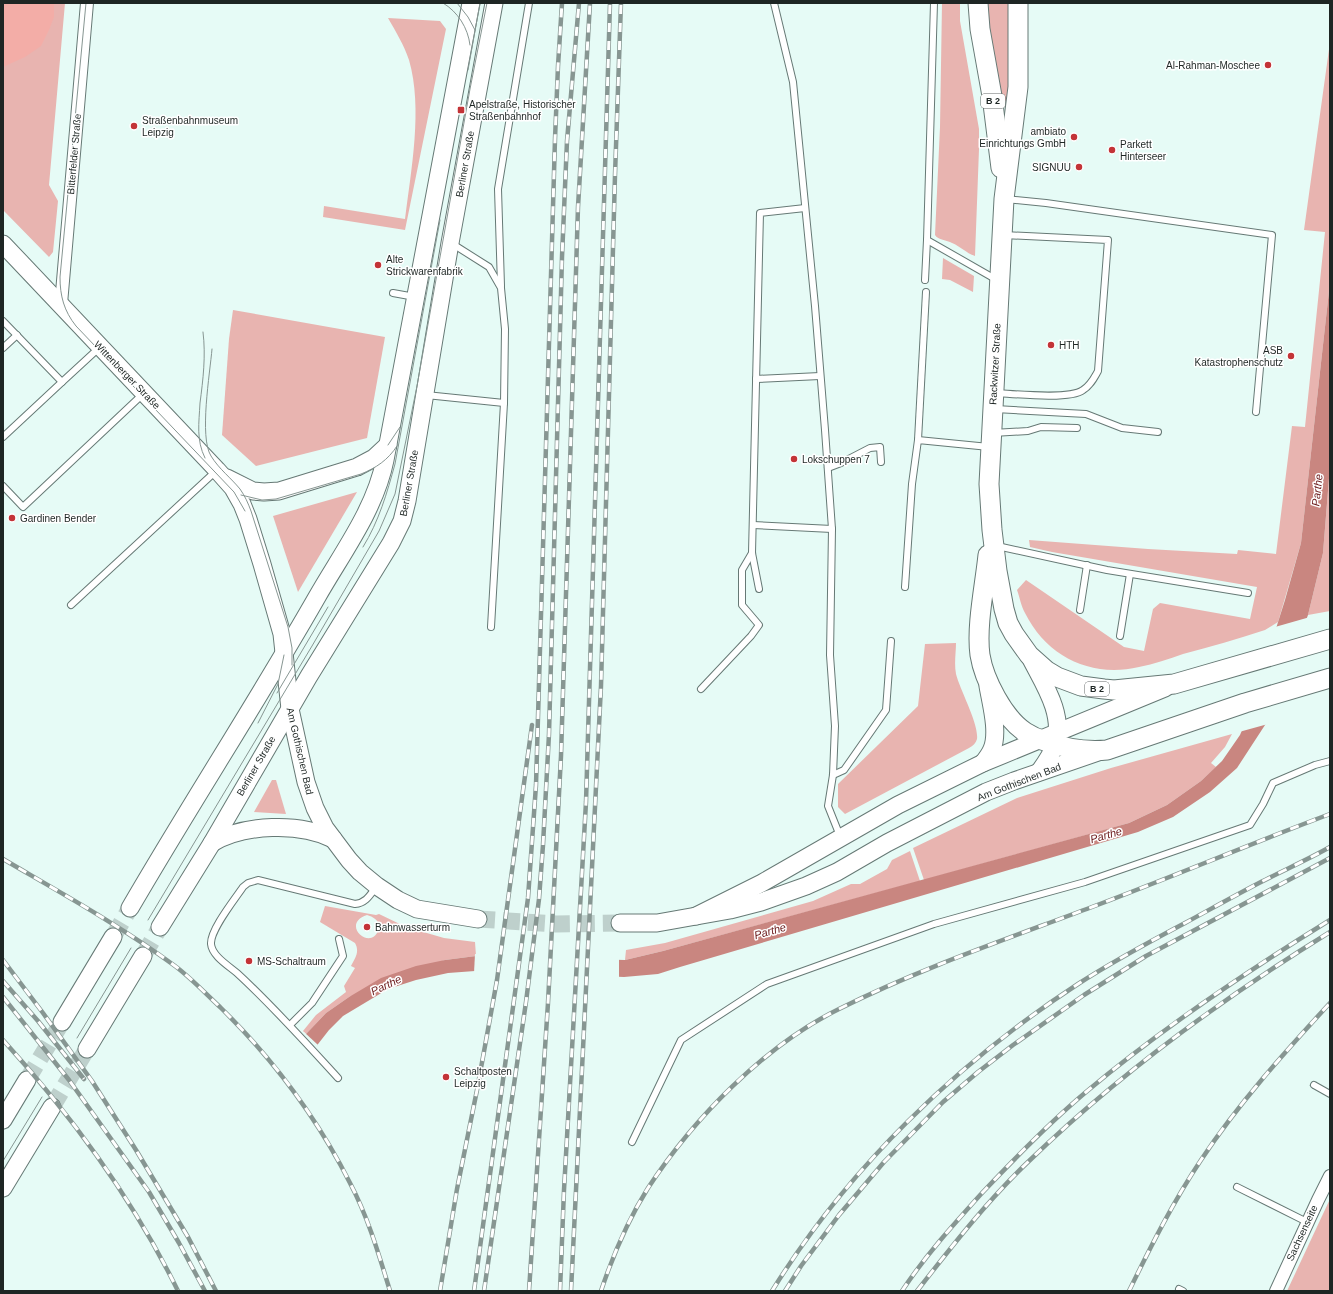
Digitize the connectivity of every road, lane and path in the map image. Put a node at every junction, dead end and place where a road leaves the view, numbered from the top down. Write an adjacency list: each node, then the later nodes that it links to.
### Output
1 (86, 3): 22 (street, Bitterfelder Straße)
2 (471, 3): 21 (main road)
3 (490, 3): 4 (street)
4 (494, 3): 14 (main road, Berliner Straße)
5 (529, 3): 18 (lane)
6 (774, 3): 11 (lane)
7 (934, 3): 13 (lane)
8 (978, 3): 10 (main road, Rackwitzer Straße / B 2)
9 (1018, 3): 10 (main road, Rackwitzer Straße / B 2)
10 (1004, 199): 12 (main road, Rackwitzer Straße / B 2); 34 (lane)
11 (805, 208): 27 (lane); 28 (lane)
12 (1002, 234): 17 (main road, Rackwitzer Straße / B 2); 32 (lane)
13 (927, 240): 16 (lane); 17 (lane)
14 (450, 243): 18 (lane); 31 (main road, Berliner Straße)
15 (3, 244): 22 (main road, Wittenberger Straße)
16 (925, 280)
17 (1000, 281): 32 (main road, Rackwitzer Straße / B 2)
18 (501, 288): 33 (lane)
19 (926, 292): 38 (lane)
20 (393, 293): 21 (lane)
21 (416, 297): 40 (main road)
22 (61, 304): 25 (main road, Wittenberger Straße)
23 (3, 320): 24 (lane)
24 (17, 335): 26 (lane); 29 (lane)
25 (100, 347): 29 (lane); 30 (main road, Wittenberger Straße)
26 (3, 348)
27 (820, 376): 28 (lane); 42 (lane)
28 (756, 379): 45 (lane)
29 (62, 382): 37 (lane)
30 (144, 393): 43 (main road, Wittenberger Straße); 44 (lane)
31 (424, 395): 33 (lane); 66 (main road, Berliner Straße)
32 (993, 401): 36 (lane); 39 (main road, Rackwitzer Straße / B 2)
33 (504, 403): 56 (lane)
34 (1256, 412)
35 (1077, 428): 39 (lane)
36 (1158, 432)
37 (3, 437)
38 (918, 440): 39 (lane); 51 (lane)
39 (991, 440): 47 (main road, Rackwitzer Straße / B 2)
40 (388, 445): 43 (main road); 60 (main road)
41 (881, 462): 42 (lane)
42 (828, 468): 46 (lane)
43 (219, 472): 54 (lane); 60 (main road, Wittenberger Straße)
44 (3, 486)
45 (753, 525): 46 (lane); 48 (lane)
46 (832, 530): 72 (lane)
47 (992, 538): 49 (lane); 61 (main road, Rackwitzer Straße / B 2); 63 (main road, Rackwitzer Straße / B 2)
48 (752, 553): 52 (lane); 65 (lane)
49 (1087, 565): 50 (lane); 55 (lane)
50 (1130, 574): 53 (lane); 57 (lane)
51 (906, 587)
52 (759, 588)
53 (1248, 593)
54 (71, 605)
55 (1080, 610)
56 (491, 627)
57 (1120, 636)
58 (1330, 639): 64 (main road, Am Gothischen Bad / B 2)
59 (891, 641): 72 (lane)
60 (284, 655): 66 (main road, Am Gothischen Bad); 77 (main road)
61 (1029, 655): 64 (main road, Rackwitzer Straße / B 2); 67 (main road)
62 (1330, 678): 68 (main road, Am Gothischen Bad / B 2)
63 (986, 680): 67 (main road, Rackwitzer Straße / B 2); 70 (main road)
64 (1174, 684): 67 (main road, Am Gothischen Bad)
65 (701, 689)
66 (290, 709): 74 (main road, Am Gothischen Bad); 75 (main road, Berliner Straße)
67 (1051, 739): 68 (main road, Rackwitzer Straße / B 2); 70 (main road, Am Gothischen Bad); 71 (main road)
68 (1107, 750): 71 (main road, Am Gothischen Bad)
69 (1330, 761): 94 (lane)
70 (983, 763): 73 (main road, Am Gothischen Bad)
71 (1039, 772): 78 (main road, Am Gothischen Bad)
72 (833, 775): 73 (lane)
73 (840, 837): 78 (main road, Am Gothischen Bad)
74 (333, 839): 75 (main road); 76 (main road, Am Gothischen Bad)
75 (212, 843): 81 (main road, Berliner Straße)
76 (377, 886): 79 (main road, Am Gothischen Bad); 86 (lane)
77 (130, 908)
78 (696, 916): 80 (main road, Am Gothischen Bad)
79 (478, 919)
80 (620, 924)
81 (160, 927)
82 (113, 937): 85 (main road)
83 (339, 938): 86 (lane)
84 (143, 956): 87 (main road)
85 (62, 1022)
86 (290, 1025): 88 (lane)
87 (86, 1049)
88 (338, 1078)
89 (28, 1080): 93 (main road)
90 (1314, 1085): 91 (lane)
91 (1330, 1094)
92 (52, 1107): 97 (main road)
93 (3, 1120)
94 (632, 1142)
95 (1330, 1176): 98 (street, Sachsenseite)
96 (1237, 1187): 98 (lane)
97 (3, 1188)
98 (1307, 1222): 99 (street, Sachsenseite)
99 (1276, 1291)

